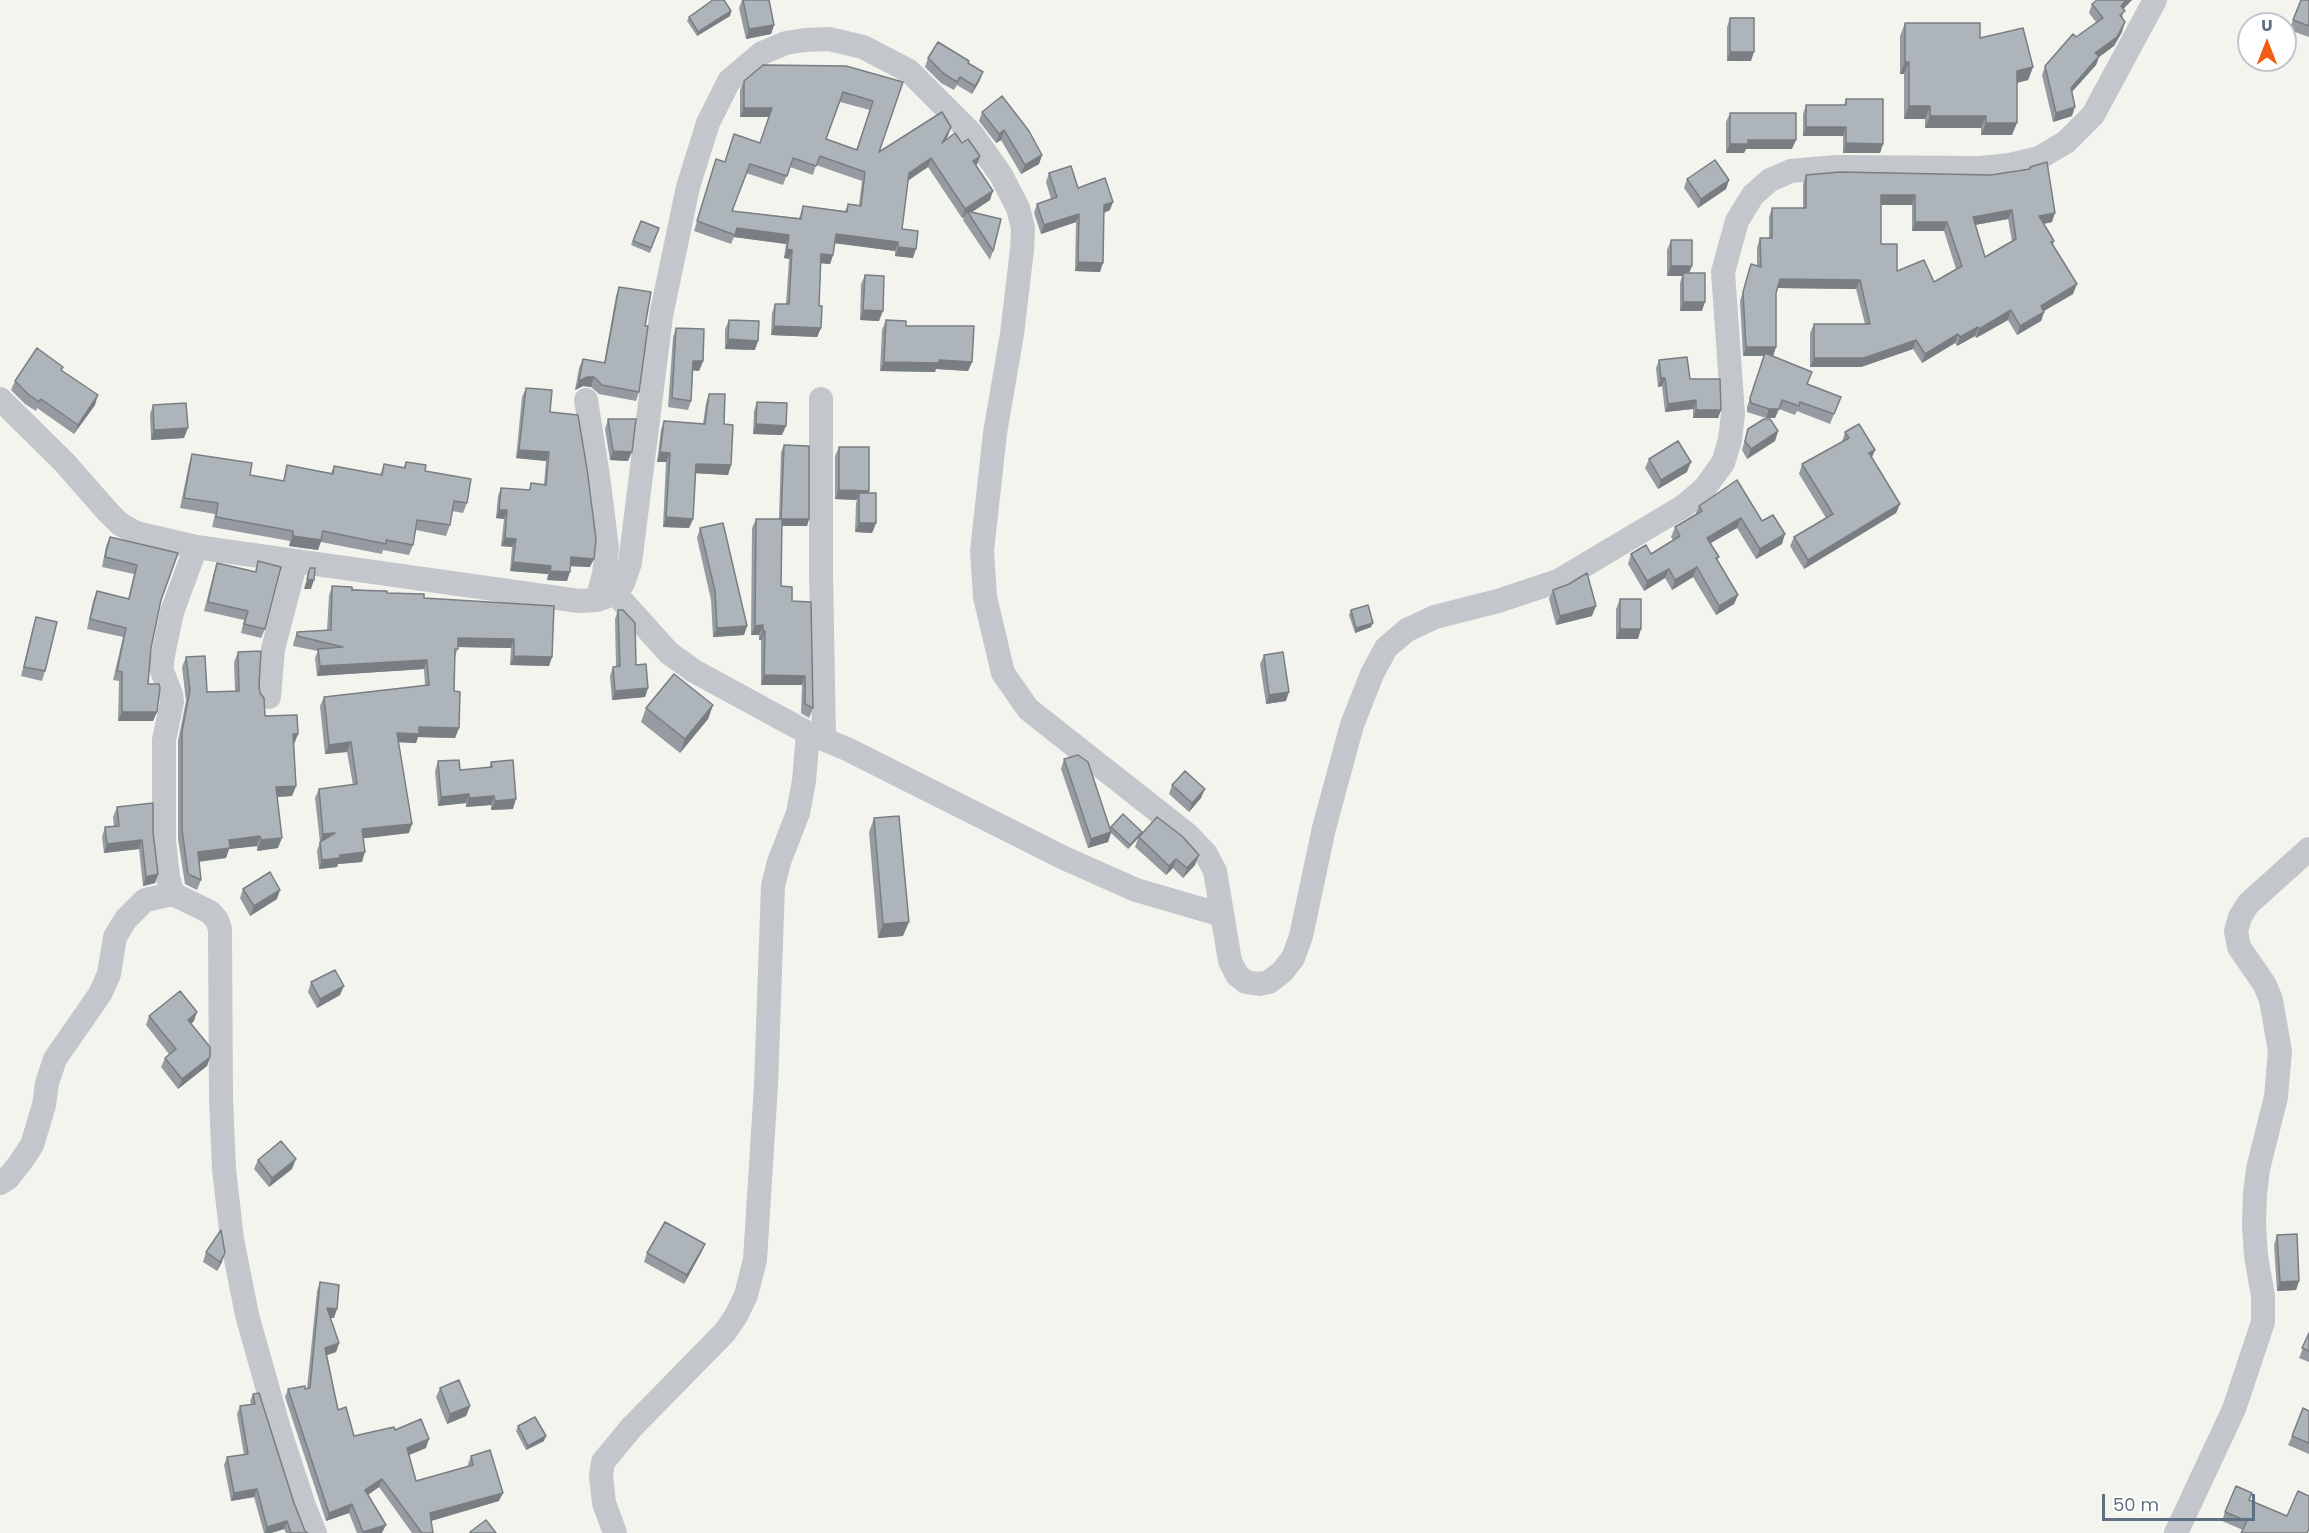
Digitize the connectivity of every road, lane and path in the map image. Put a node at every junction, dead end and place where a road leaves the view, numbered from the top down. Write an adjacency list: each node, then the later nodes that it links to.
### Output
1 (2155, 0): 12 (street)
2 (0, 399): 5 (street)
3 (821, 399): 9 (street)
4 (586, 400): 7 (street)
5 (196, 547): 6 (street); 11 (street)
6 (296, 561): 7 (street); 8 (street)
7 (606, 597): 9 (street); 12 (street)
8 (269, 697)
9 (816, 735): 12 (street); 15 (street)
10 (2309, 849): 16 (street)
11 (173, 894): 13 (street); 14 (street)
12 (1222, 915)
13 (0, 1183)
14 (315, 1533)
15 (615, 1533)
16 (2176, 1533)

